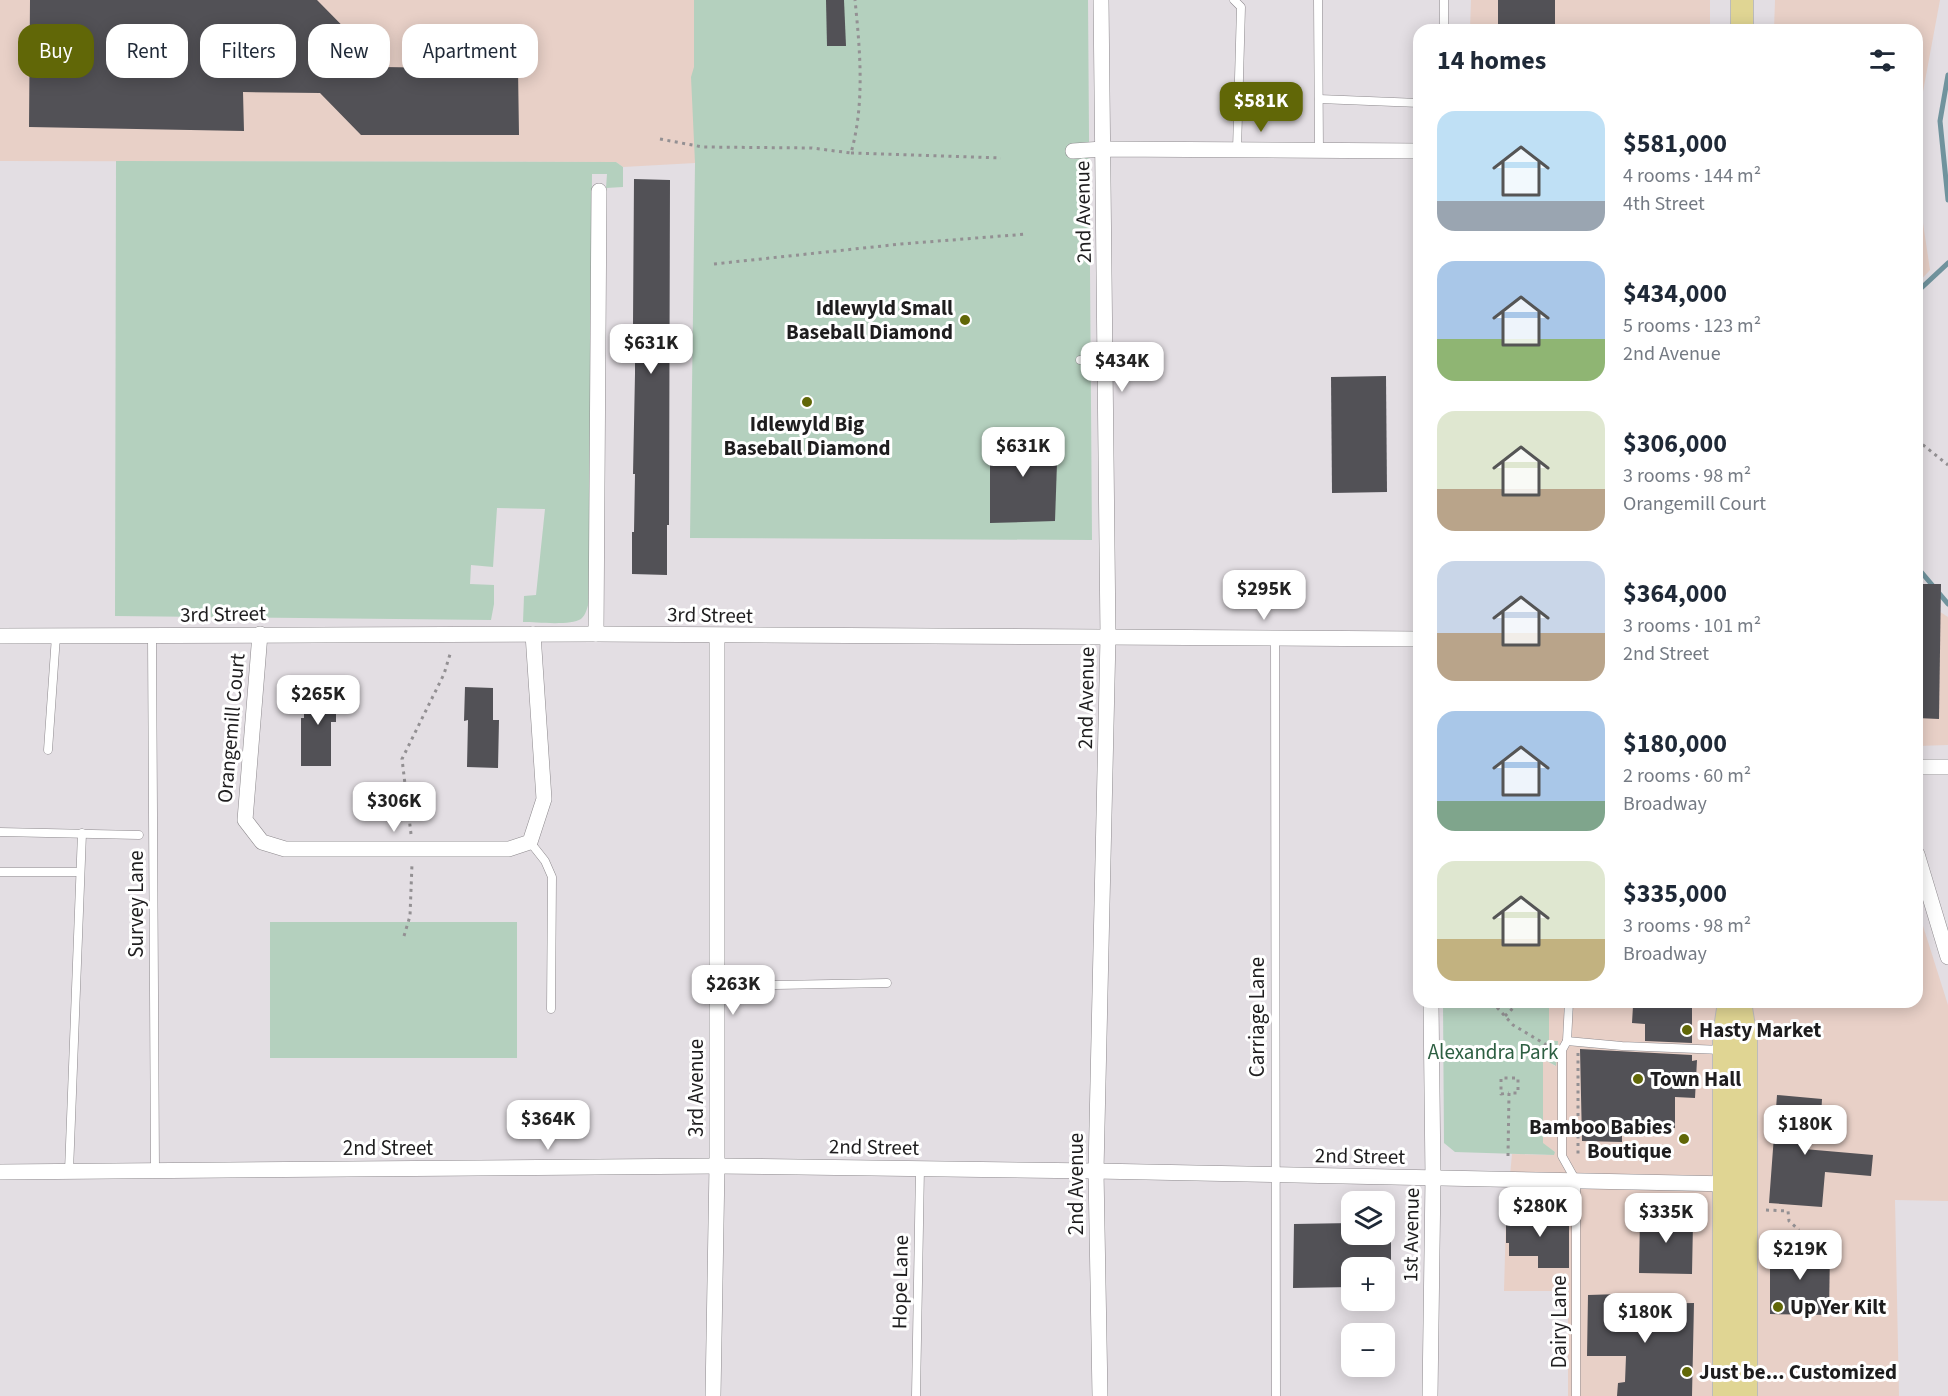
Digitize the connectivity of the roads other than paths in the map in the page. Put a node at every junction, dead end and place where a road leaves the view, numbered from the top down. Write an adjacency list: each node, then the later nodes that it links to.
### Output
1 (1101, 0): 10 (street, 2nd Avenue)
2 (1234, 0): 11 (lane)
3 (1318, 0): 8 (lane)
4 (1444, 0): 6 (lane)
5 (1742, 0): 7 (main road)
6 (1444, 24)
7 (1742, 24)
8 (1319, 99): 9 (lane); 12 (lane)
9 (1413, 103)
10 (1103, 149): 11 (street); 13 (street); 17 (street, 2nd Avenue)
11 (1237, 150): 12 (street)
12 (1319, 150): 14 (street)
13 (1073, 151)
14 (1413, 151)
15 (599, 191): 20 (street)
16 (1080, 360): 17 (lane)
17 (1105, 360): 24 (street, 2nd Avenue)
18 (260, 634): 19 (street, 3rd Street); 25 (street, 3rd Street); 34 (street, Orangemill Court)
19 (532, 634): 20 (street, 3rd Street); 34 (street)
20 (596, 634): 23 (street, 3rd Street)
21 (0, 636): 22 (street, 3rd Street)
22 (56, 636): 25 (street, 3rd Street); 28 (lane)
23 (717, 636): 24 (street, 3rd Street); 40 (street, 3rd Avenue)
24 (1108, 636): 26 (street, 3rd Street); 51 (street, 2nd Avenue)
25 (152, 637): 50 (lane, Survey Lane)
26 (1275, 638): 27 (street, 3rd Street); 54 (lane, Carriage Lane)
27 (1413, 639)
28 (48, 750)
29 (1923, 767): 30 (street)
30 (1948, 767)
31 (0, 832): 32 (lane)
32 (82, 833): 33 (lane); 36 (lane)
33 (139, 835)
34 (530, 842): 45 (lane)
35 (0, 872): 36 (lane)
36 (80, 872): 52 (lane)
37 (1923, 874): 38 (street)
38 (1948, 957)
39 (887, 983): 40 (lane)
40 (717, 986): 48 (street, 3rd Avenue)
41 (1431, 1008): 55 (street, 1st Avenue)
42 (1569, 1008): 46 (lane, Dairy Lane)
43 (1728, 1008): 47 (main road)
44 (1741, 1008): 57 (main road)
45 (551, 1009)
46 (1567, 1041): 47 (lane); 56 (lane, Dairy Lane)
47 (1724, 1050): 57 (main road)
48 (717, 1166): 49 (street, 2nd Street); 50 (street, 2nd Street); 58 (street, 3rd Avenue)
49 (920, 1168): 51 (street, 2nd Street); 59 (lane, Hope Lane)
50 (155, 1170): 52 (street, 2nd Street)
51 (1096, 1170): 54 (street, 2nd Street); 60 (street, 2nd Avenue)
52 (69, 1171): 53 (street, 2nd Street)
53 (0, 1172)
54 (1275, 1175): 55 (street, 2nd Street); 61 (lane, Carriage Lane)
55 (1433, 1178): 56 (street, 2nd Street); 62 (street, 1st Avenue)
56 (1576, 1181): 57 (street, 2nd Street); 63 (lane, Dairy Lane)
57 (1736, 1184): 64 (main road); 65 (main road)
58 (713, 1396)
59 (916, 1396)
60 (1100, 1396)
61 (1276, 1396)
62 (1430, 1396)
63 (1576, 1396)
64 (1724, 1396)
65 (1746, 1396)

